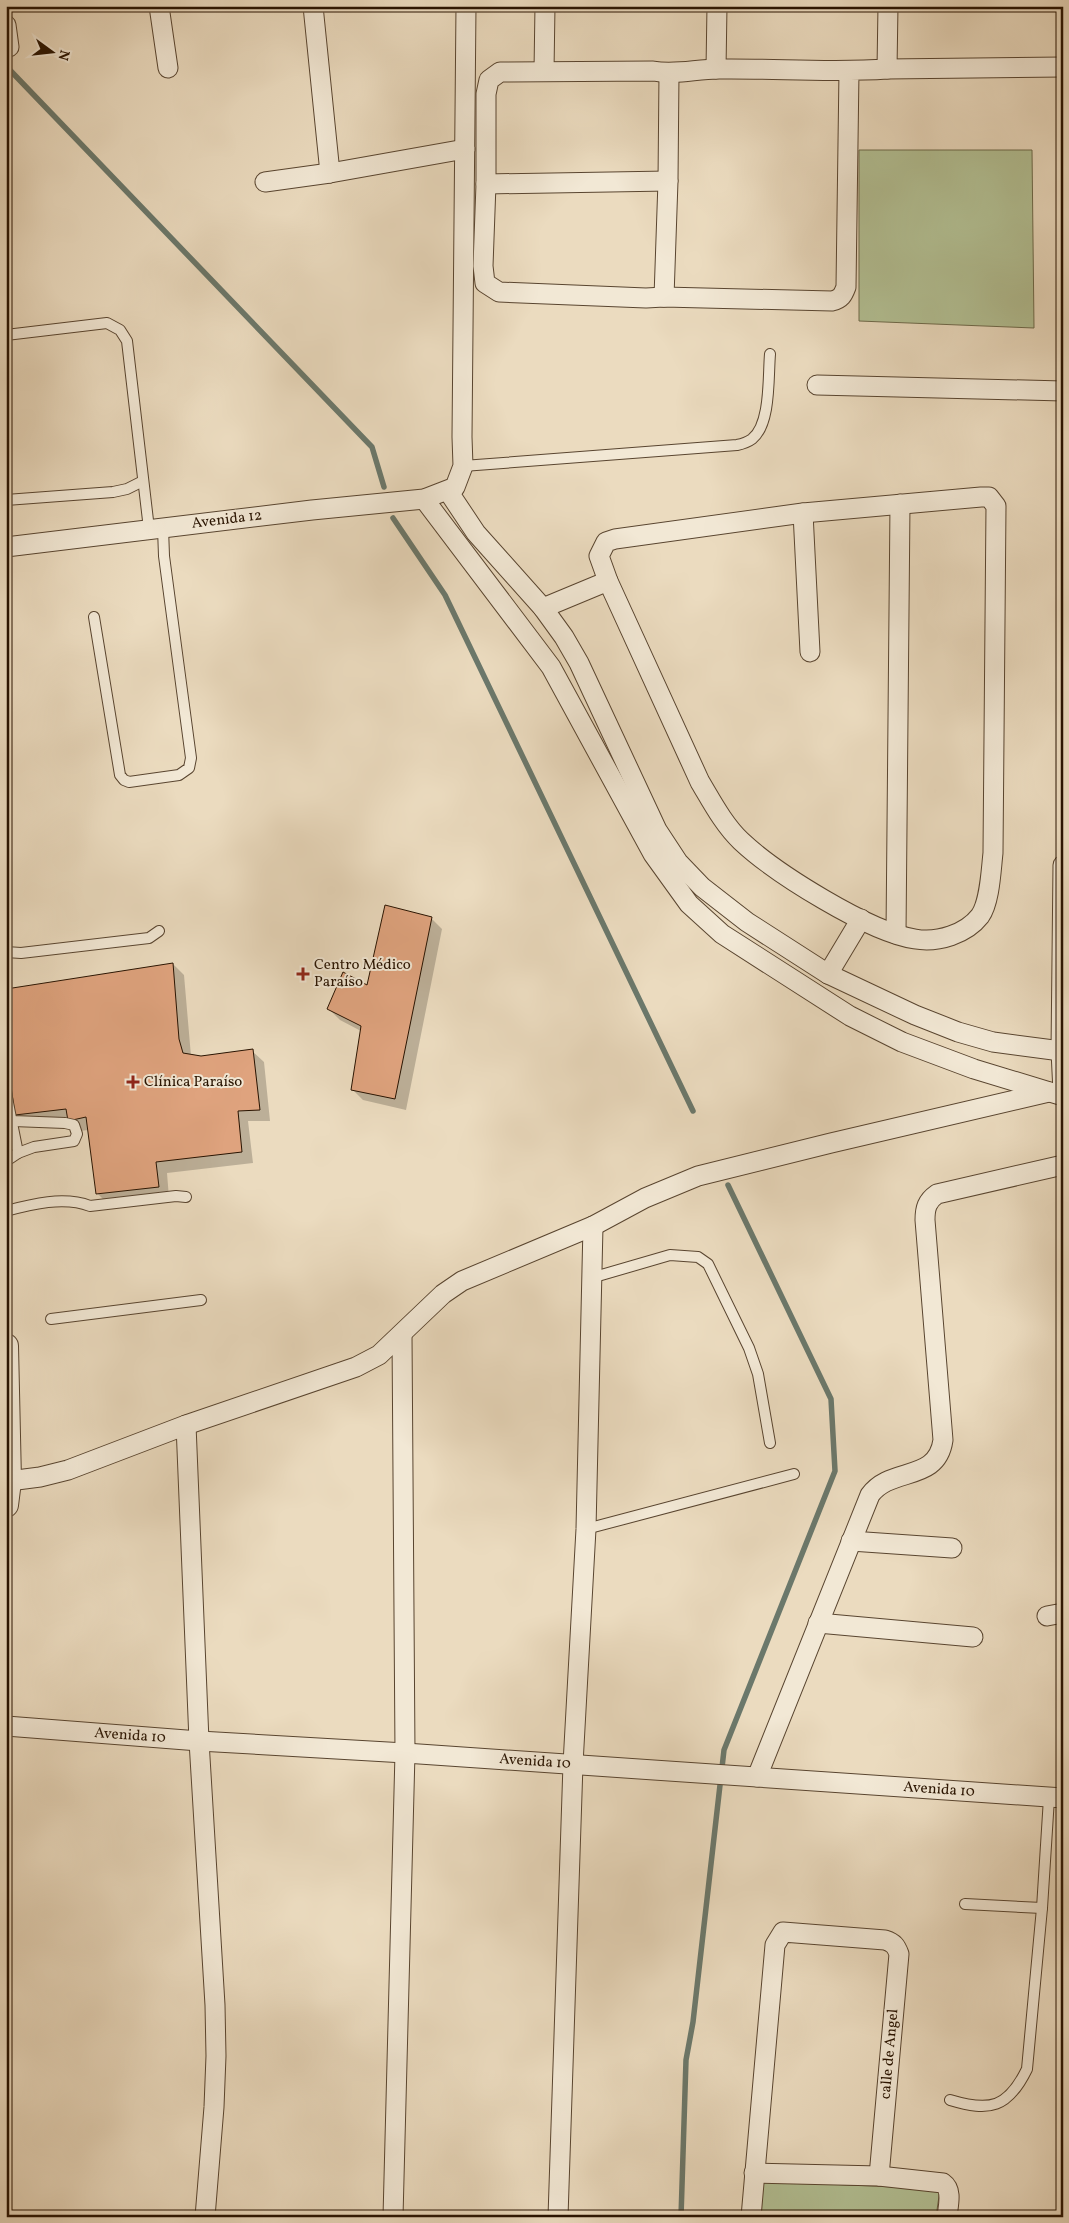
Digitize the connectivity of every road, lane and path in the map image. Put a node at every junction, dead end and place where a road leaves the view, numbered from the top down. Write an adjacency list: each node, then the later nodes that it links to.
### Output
1 (159, 6): 10 (street)
2 (313, 6): 17 (street)
3 (466, 6): 16 (street)
4 (545, 6): 13 (street)
5 (717, 6): 11 (street)
6 (888, 6): 12 (street)
7 (6, 25): 8 (street)
8 (9, 47)
9 (1063, 67): 12 (street)
10 (168, 68)
11 (716, 69): 14 (street); 15 (street)
12 (887, 69): 14 (street)
13 (544, 71): 15 (street); 20 (street)
14 (849, 71): 21 (street)
15 (669, 73): 18 (street)
16 (465, 149): 17 (street); 26 (street)
17 (330, 173): 19 (street)
18 (668, 181): 20 (street); 21 (street)
19 (265, 182)
20 (486, 184): 21 (street)
21 (664, 297)
22 (6, 335): 27 (lane)
23 (770, 354): 26 (lane)
24 (817, 385): 25 (street)
25 (1063, 391)
26 (463, 466): 28 (street)
27 (143, 481): 30 (lane); 33 (lane)
28 (448, 492): 29 (street, Avenida 12); 36 (street)
29 (424, 499): 33 (street, Avenida 12); 47 (street)
30 (6, 500)
31 (900, 504): 32 (street); 42 (street); 42 (street)
32 (804, 513): 35 (street); 38 (street)
33 (156, 529): 34 (street, Avenida 12); 37 (lane)
34 (6, 547)
35 (608, 581): 36 (street); 40 (street)
36 (543, 608): 44 (street)
37 (94, 617)
38 (810, 652)
39 (1063, 865): 45 (street)
40 (861, 919): 42 (street); 44 (street)
41 (159, 931): 43 (lane)
42 (896, 934)
43 (6, 952)
44 (828, 974): 45 (street)
45 (1061, 1051): 47 (street)
46 (6, 1093): 48 (lane)
47 (1058, 1094): 54 (street)
48 (9, 1119): 49 (lane); 49 (lane)
49 (18, 1153): 50 (lane)
50 (6, 1161)
51 (1063, 1165): 66 (street)
52 (186, 1197): 53 (lane)
53 (6, 1212)
54 (593, 1226): 55 (street); 58 (street)
55 (591, 1278): 61 (lane); 65 (street)
56 (201, 1300): 57 (lane)
57 (51, 1319)
58 (402, 1335): 60 (street); 72 (street)
59 (6, 1346): 63 (street)
60 (186, 1424): 63 (street); 71 (street)
61 (770, 1443)
62 (794, 1474): 65 (lane)
63 (9, 1480): 64 (street)
64 (6, 1505)
65 (586, 1529): 73 (street)
66 (851, 1541): 67 (street); 68 (street)
67 (952, 1548)
68 (818, 1623): 69 (street); 74 (street)
69 (973, 1637)
70 (6, 1726): 71 (street, Avenida 10)
71 (199, 1741): 72 (street, Avenida 10); 81 (street)
72 (405, 1753): 73 (street, Avenida 10); 82 (street)
73 (573, 1764): 74 (street, Avenida 10); 83 (street)
74 (757, 1777): 75 (street, Avenida 10)
75 (1056, 1798): 77 (lane)
76 (965, 1904): 77 (lane)
77 (1042, 1908): 78 (lane)
78 (950, 2100)
79 (754, 2173): 80 (street); 80 (street, calle de Angel); 84 (street)
80 (879, 2176): 85 (street)
81 (205, 2217)
82 (393, 2217)
83 (558, 2217)
84 (751, 2217)
85 (947, 2217)

